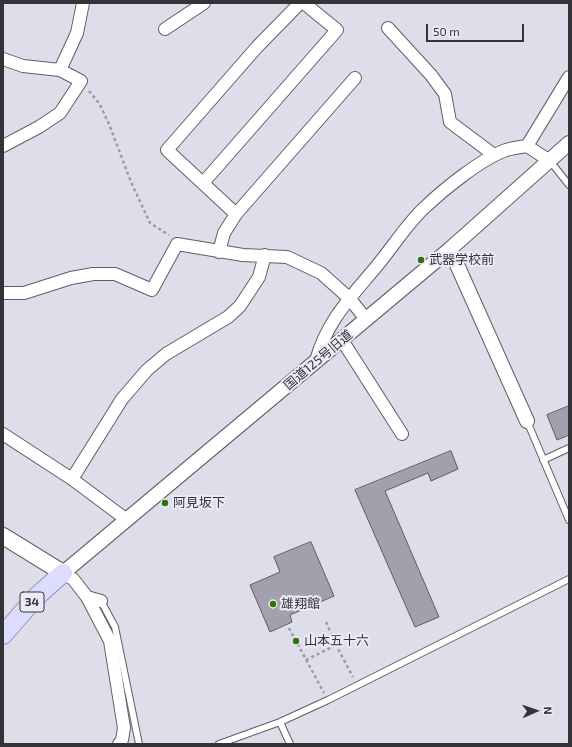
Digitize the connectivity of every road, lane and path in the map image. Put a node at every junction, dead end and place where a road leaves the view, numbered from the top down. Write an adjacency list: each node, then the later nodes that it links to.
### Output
1 (83, 3): 8 (street)
2 (204, 3): 6 (street)
3 (300, 3): 17 (street)
4 (304, 3): 17 (street)
5 (388, 28): 15 (street)
6 (165, 29)
7 (3, 59): 8 (street)
8 (60, 70): 11 (street)
9 (569, 77): 14 (street)
10 (355, 78): 19 (street)
11 (81, 81): 13 (street); 20 (path)
12 (569, 143): 16 (street, 国道125号旧道)
13 (3, 146)
14 (527, 146): 15 (street); 16 (street)
15 (494, 155): 25 (street)
16 (550, 161): 18 (lane); 21 (street, 国道125号旧道)
17 (203, 183): 19 (street)
18 (569, 186)
19 (236, 214): 22 (street)
20 (177, 244): 22 (street); 24 (street)
21 (450, 249): 26 (street, 国道125号旧道); 29 (street)
22 (219, 252): 23 (street)
23 (265, 255): 25 (street); 34 (street)
24 (3, 293)
25 (349, 298): 26 (street); 28 (street)
26 (366, 319): 27 (street, 国道125号旧道)
27 (342, 340): 28 (street, 国道125号旧道); 31 (street)
28 (316, 361): 35 (street, 国道125号旧道)
29 (526, 421): 33 (lane)
30 (3, 434): 34 (street)
31 (402, 434)
32 (569, 448): 33 (lane)
33 (543, 460): 36 (lane)
34 (72, 479): 35 (street)
35 (127, 520): 38 (street, 国道125号旧道)
36 (569, 520)
37 (3, 536): 38 (main road)
38 (63, 573): 40 (street); 44 (main road, 34)
39 (569, 579): 47 (lane)
40 (87, 597): 41 (street); 50 (street)
41 (101, 601): 51 (lane)
42 (326, 622): 45 (path)
43 (289, 628): 46 (path)
44 (3, 635)
45 (336, 645): 46 (path); 47 (path)
46 (306, 660): 48 (path)
47 (358, 685): 48 (lane)
48 (328, 700): 49 (lane)
49 (280, 722): 52 (lane); 53 (lane)
50 (119, 744)
51 (139, 744)
52 (219, 744)
53 (290, 744)

